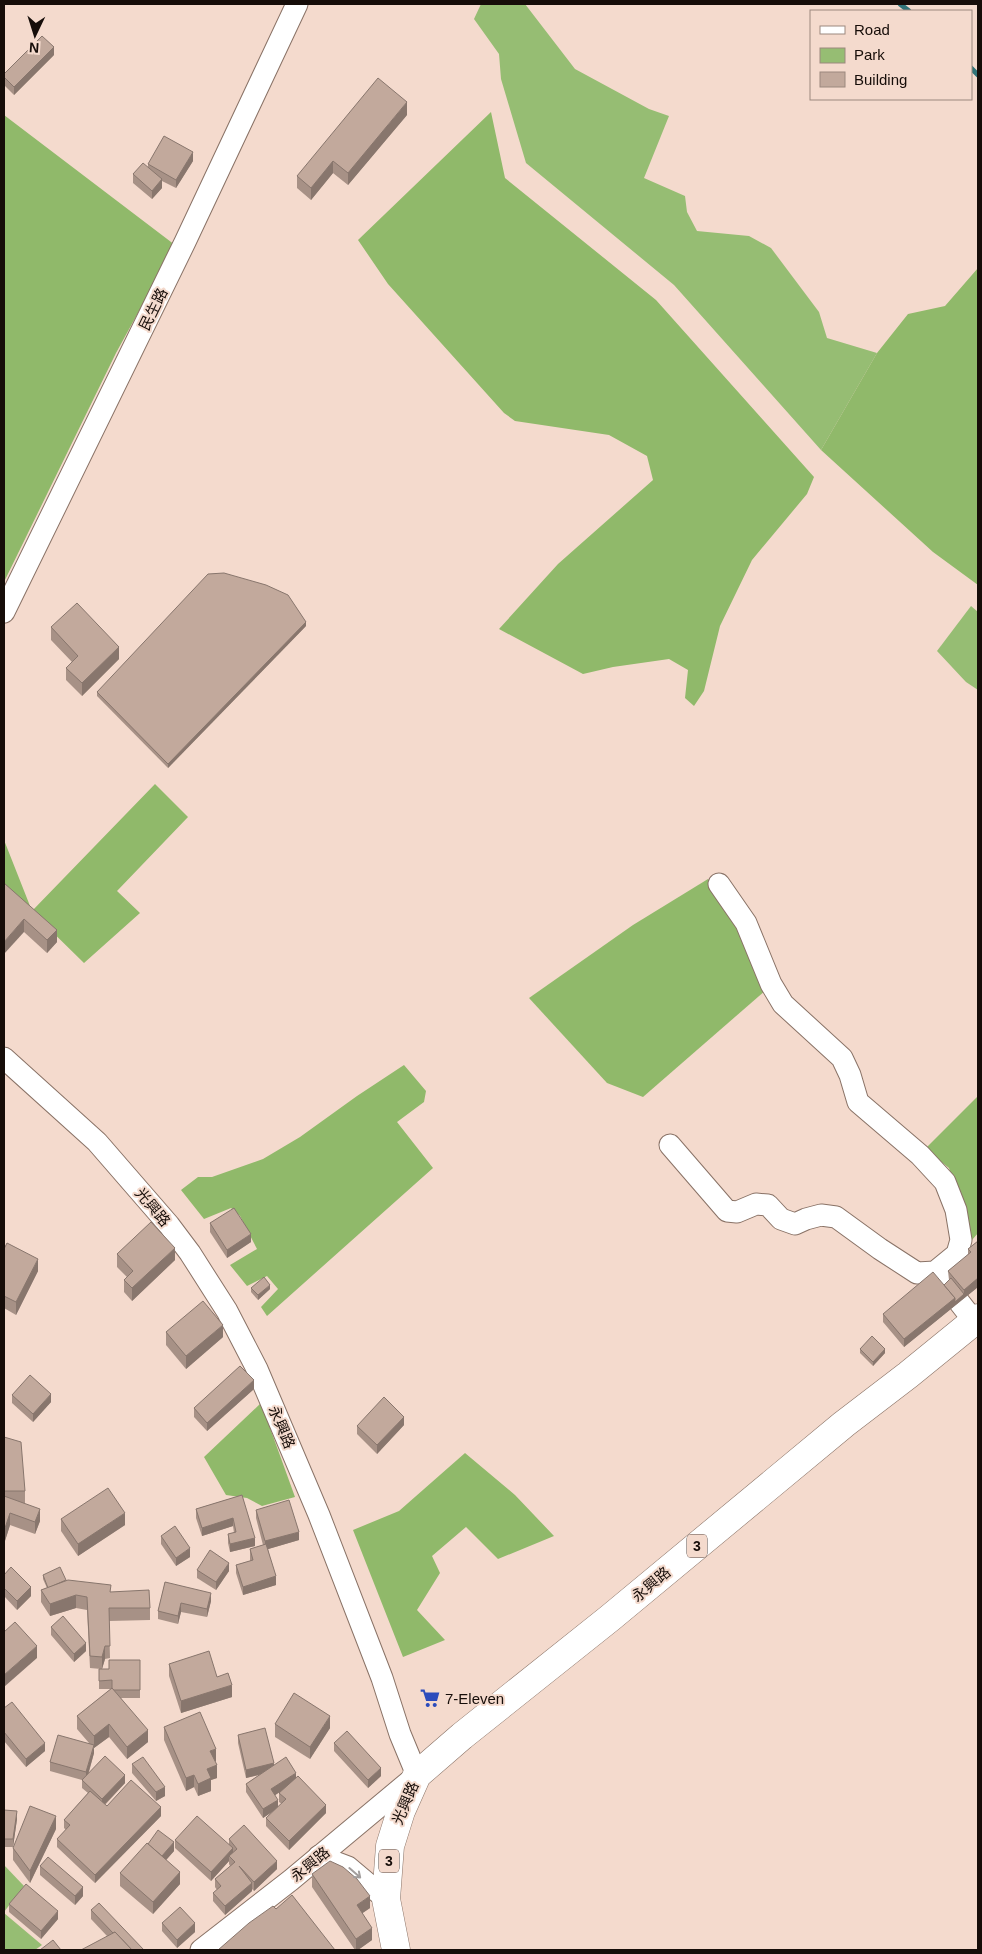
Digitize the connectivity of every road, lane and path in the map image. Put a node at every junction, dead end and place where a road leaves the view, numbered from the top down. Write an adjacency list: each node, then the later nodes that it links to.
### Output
1 (297, 4): 2 (street, 民生路)
2 (4, 612)
3 (718, 884): 6 (street)
4 (4, 1058): 8 (street, 光興路)
5 (670, 1144): 6 (street)
6 (935, 1272): 7 (street)
7 (976, 1319): 9 (main road, 永興路 / 3)
8 (264, 1387): 9 (street, 永興路)
9 (417, 1775): 10 (street, 永興路); 11 (main road, 光興路 / 3)
10 (319, 1856): 11 (street, one-way to 11); 12 (street, 永興路)
11 (386, 1899): 13 (main road, 光興路 / 3)
12 (202, 1950)
13 (396, 1950)

